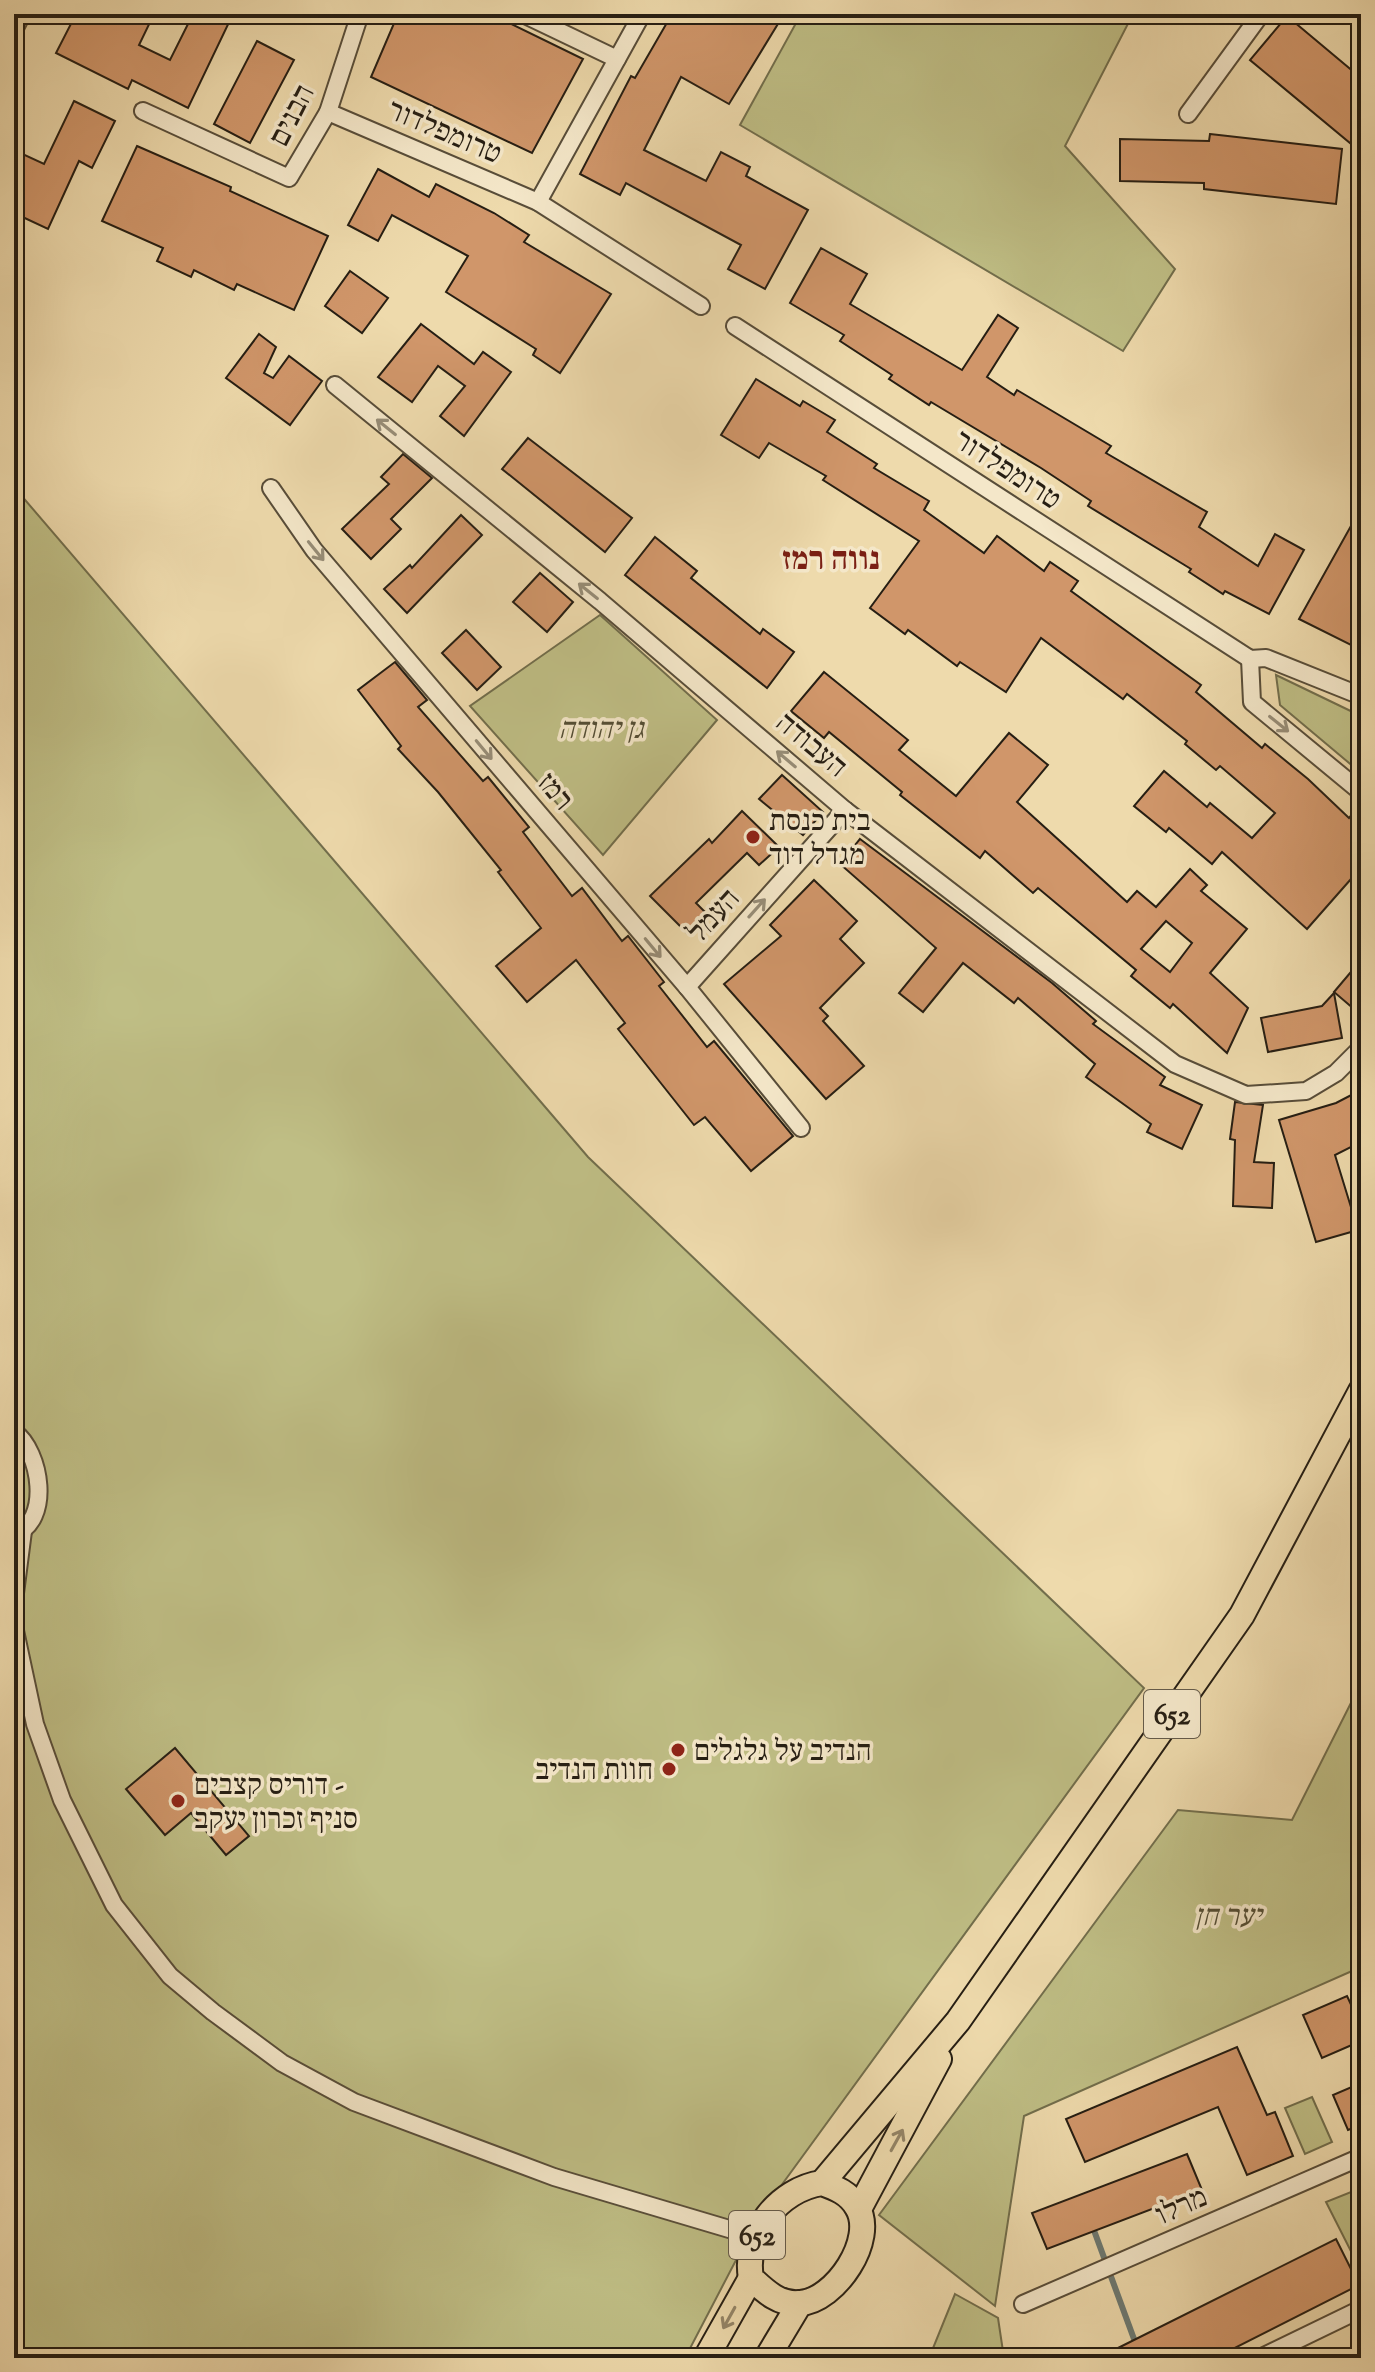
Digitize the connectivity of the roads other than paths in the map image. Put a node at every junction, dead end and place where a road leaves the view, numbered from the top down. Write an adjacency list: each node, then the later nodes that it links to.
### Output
1 (22, 14): 6 (street)
2 (360, 14): 9 (street, הבנים)
3 (523, 14): 7 (street)
4 (642, 14): 7 (street)
5 (1261, 14): 10 (street)
6 (14, 30)
7 (617, 59): 11 (street)
8 (143, 111): 9 (street, הבנים)
9 (328, 112): 11 (street, טרומפלדור)
10 (1188, 114)
11 (538, 202): 12 (street, טרומפלדור)
12 (701, 306)
13 (735, 326): 16 (street, טרומפלדור)
14 (335, 385): 19 (street, העבודה, one-way to 14)
15 (271, 488): 20 (street, רמז, one-way to 20)
16 (1250, 659): 17 (street, טרומפלדור); 18 (street, one-way to 18)
17 (1361, 696)
18 (1361, 792)
19 (845, 810): 20 (street, העמל, one-way to 19); 21 (street, העבודה)
20 (687, 987): 22 (street, רמז)
21 (1361, 1048)
22 (801, 1128)
23 (1361, 1391): 28 (main road, 652)
24 (14, 1432): 25 (street)
25 (18, 1533): 26 (street)
26 (14, 1601)
27 (14, 1626): 32 (street)
28 (958, 2021): 30 (main road, 652); 31 (main road, 652, one-way to 28)
29 (1361, 2157): 35 (street, מרלו)
30 (822, 2183): 31 (main road); 32 (main road, 652)
31 (859, 2209): 34 (main road, 652)
32 (756, 2237): 33 (main road, 652)
33 (751, 2278): 34 (main road, 652); 37 (main road, 652, one-way to 37)
34 (800, 2303): 38 (main road, 652)
35 (1023, 2304)
36 (1361, 2309): 39 (street)
37 (706, 2358)
38 (767, 2358)
39 (1260, 2358)

